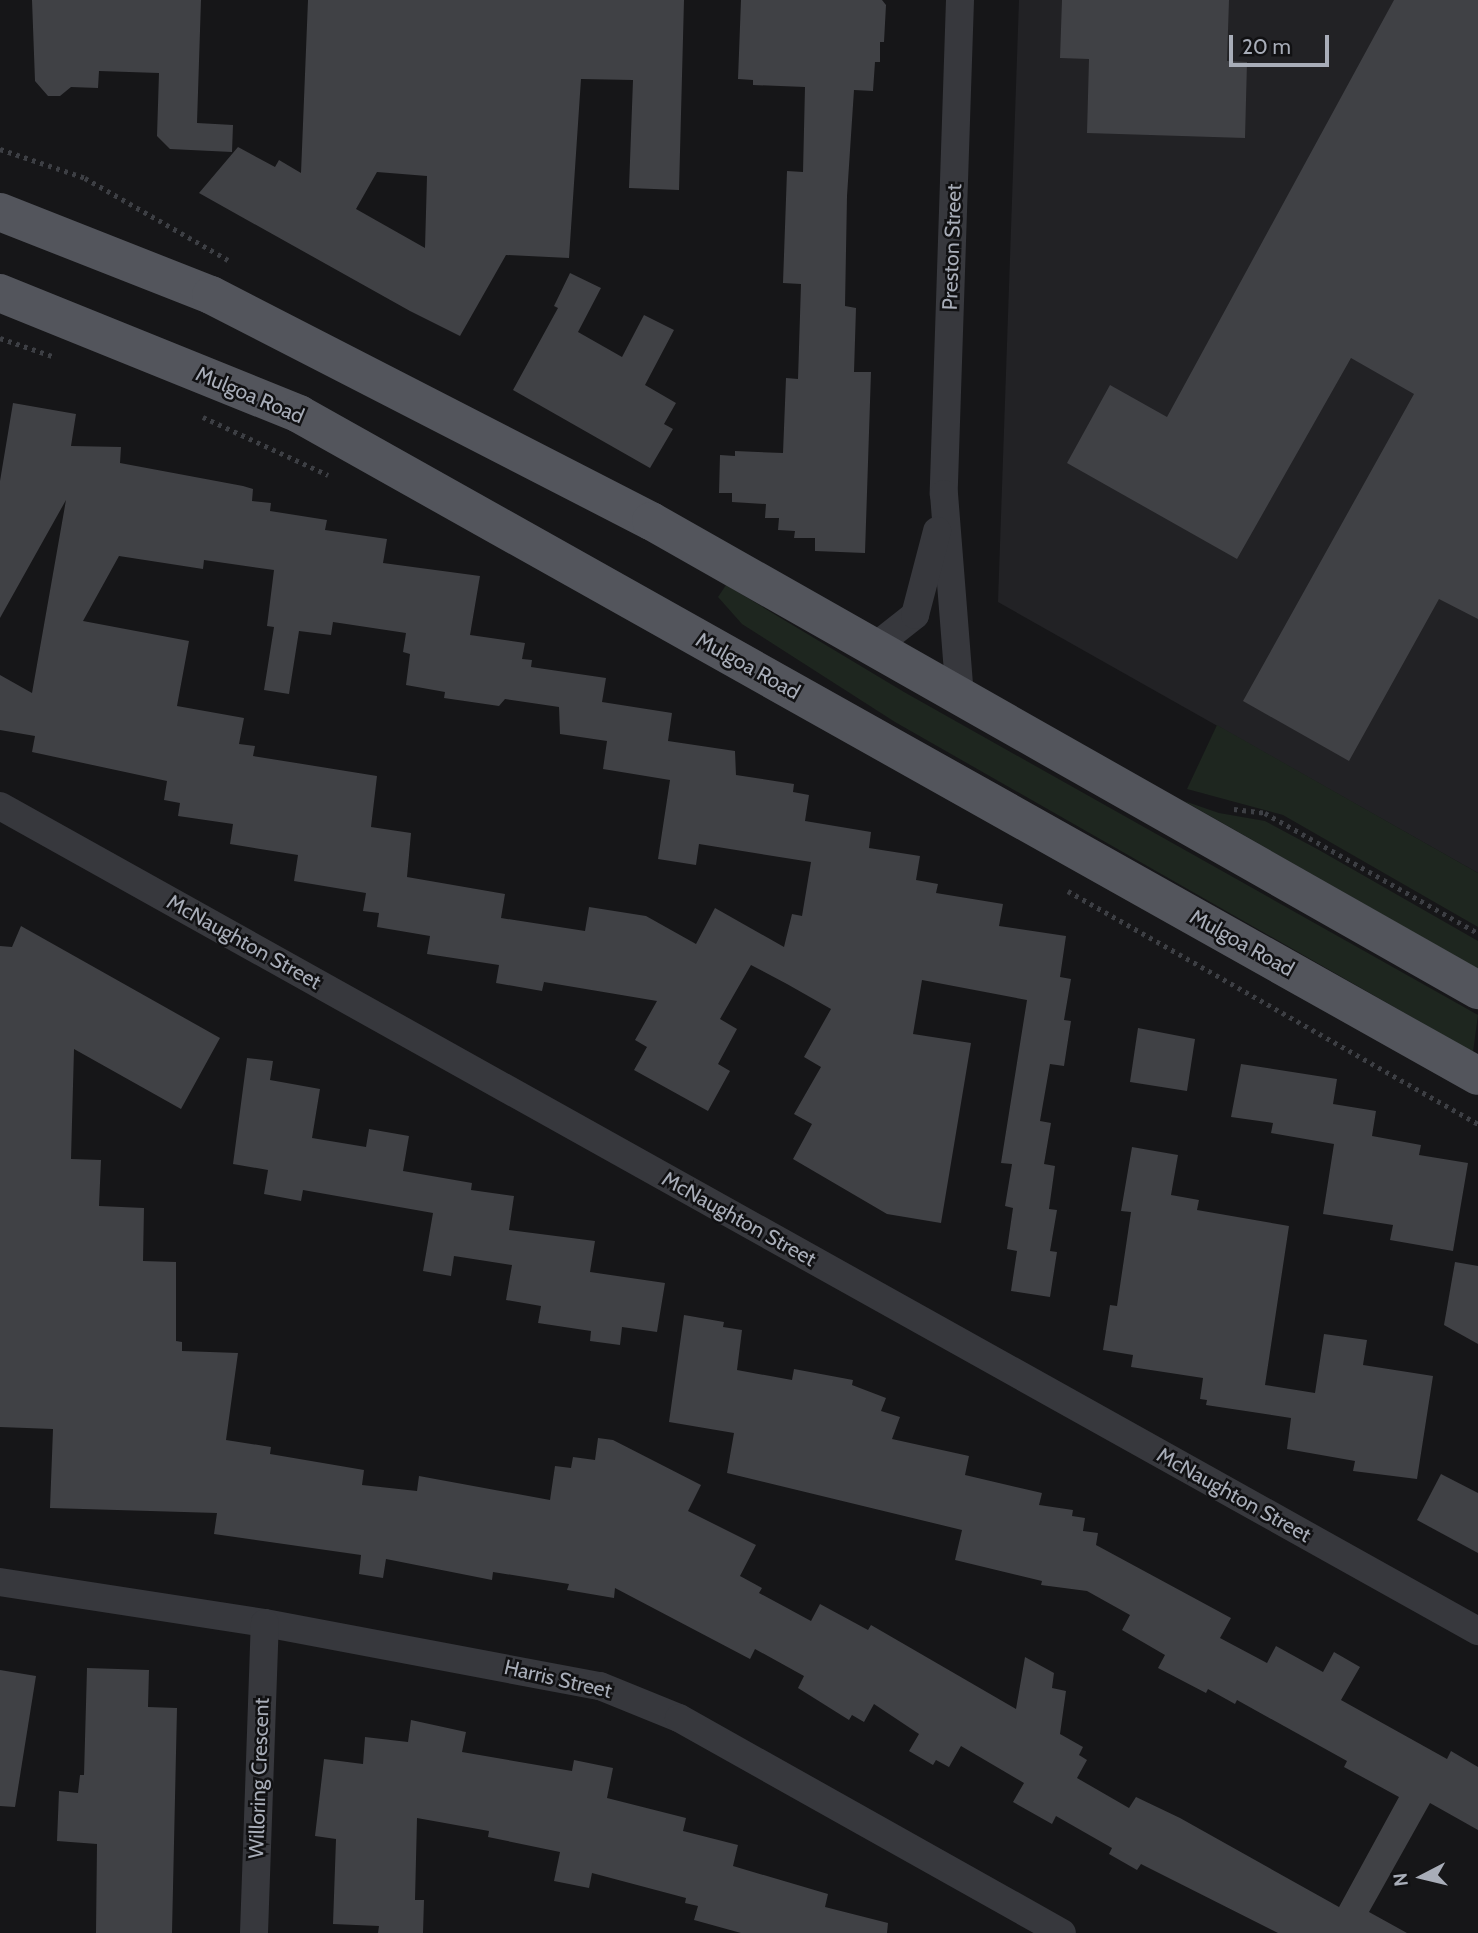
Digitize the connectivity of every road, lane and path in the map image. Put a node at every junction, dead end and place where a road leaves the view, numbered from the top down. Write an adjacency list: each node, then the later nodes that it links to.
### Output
1 (960, 0): 8 (street, Preston Street)
2 (0, 212): 9 (main road)
3 (0, 293): 14 (main road, Mulgoa Road)
4 (0, 338): 5 (path)
5 (62, 359)
6 (199, 415): 7 (path)
7 (337, 479)
8 (944, 494): 9 (street, Preston Street); 10 (street, Preston Street)
9 (872, 649): 10 (main road)
10 (960, 697): 13 (main road)
11 (0, 806): 18 (street, McNaughton Street)
12 (1066, 890): 15 (path)
13 (1478, 990)
14 (1478, 1076)
15 (1478, 1124)
16 (0, 1582): 17 (street, Harris Street)
17 (265, 1623): 19 (street, Willoring Crescent); 20 (street, Harris Street)
18 (1478, 1632)
19 (254, 1933)
20 (1062, 1933)

